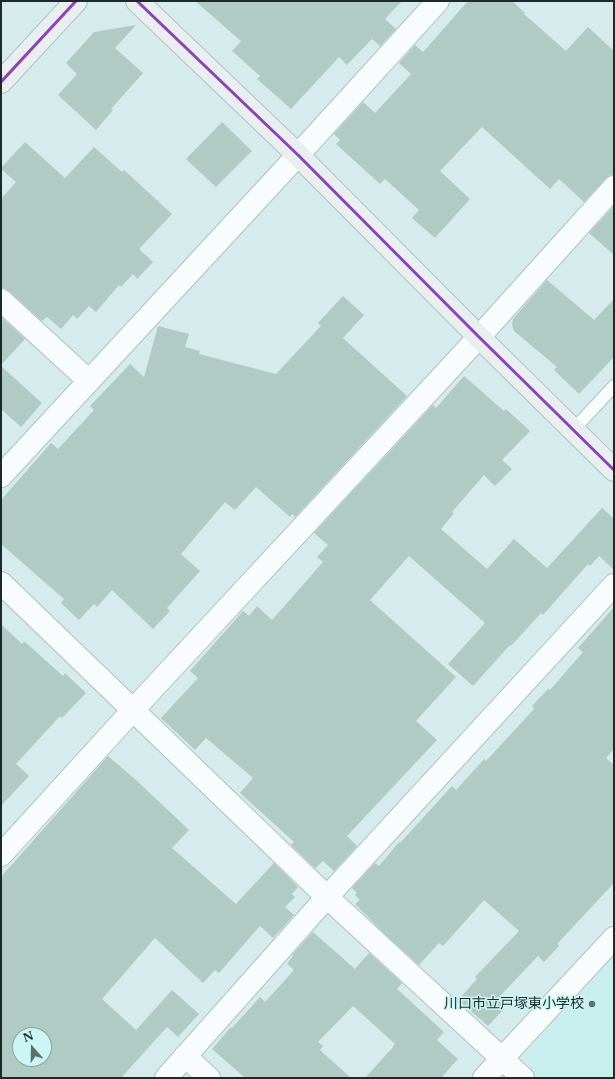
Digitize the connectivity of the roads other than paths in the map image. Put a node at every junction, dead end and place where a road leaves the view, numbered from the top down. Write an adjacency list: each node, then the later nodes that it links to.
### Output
1 (76, 1): 4 (street)
2 (137, 1): 5 (street)
3 (431, 3): 5 (street)
4 (1, 82)
5 (298, 155): 8 (street); 9 (street)
6 (614, 187): 8 (street)
7 (1, 300): 9 (street)
8 (479, 337): 11 (street); 16 (street)
9 (89, 381): 13 (street)
10 (614, 386): 11 (lane)
11 (574, 430): 12 (street)
12 (614, 470)
13 (1, 476)
14 (1, 584): 16 (street)
15 (614, 585): 18 (street)
16 (133, 710): 17 (street); 18 (street)
17 (1, 855)
18 (326, 897): 20 (street); 21 (street)
19 (614, 938): 21 (street)
20 (186, 1056): 22 (street); 23 (street)
21 (502, 1058): 24 (street); 25 (street)
22 (166, 1078)
23 (209, 1078)
24 (484, 1078)
25 (523, 1078)

